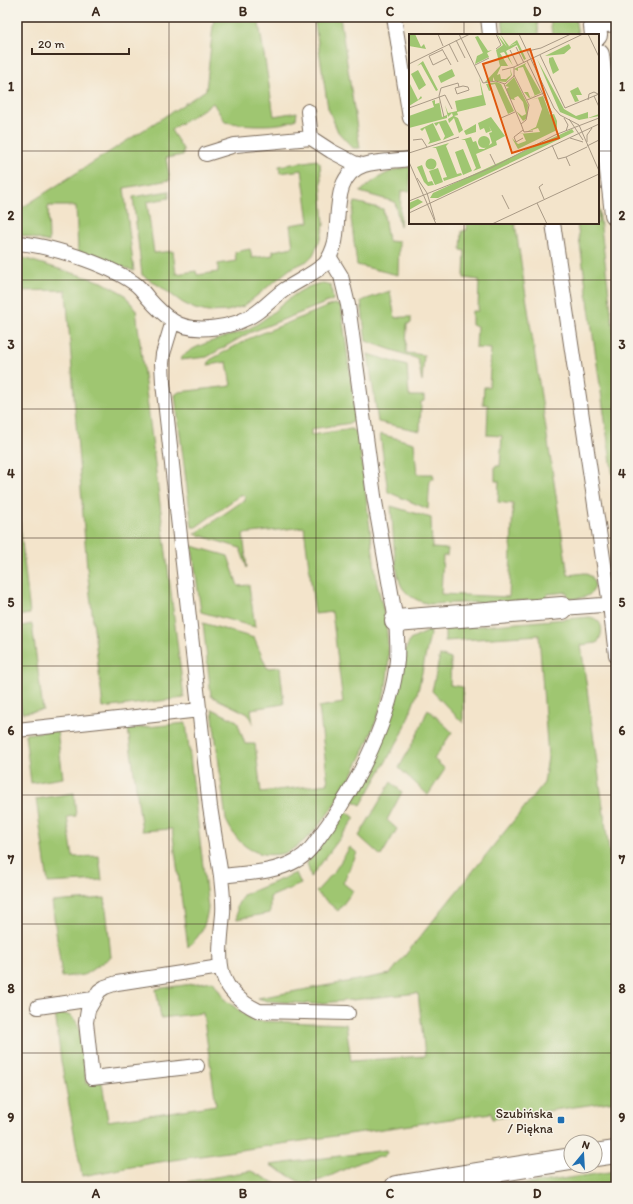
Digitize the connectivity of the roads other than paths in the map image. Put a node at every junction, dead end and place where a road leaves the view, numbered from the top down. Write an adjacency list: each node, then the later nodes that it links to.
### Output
1 (394, 17): 6 (lane)
2 (488, 17): 3 (lane)
3 (490, 34)
4 (599, 64): 7 (street)
5 (308, 111): 8 (lane)
6 (409, 112)
7 (607, 133): 12 (street)
8 (310, 138): 9 (lane); 11 (lane)
9 (206, 154)
10 (409, 159): 11 (lane)
11 (363, 165): 15 (lane)
12 (616, 214)
13 (553, 224): 17 (lane)
14 (17, 242): 16 (lane)
15 (330, 258): 16 (lane); 19 (lane)
16 (173, 321): 21 (lane)
17 (613, 605): 18 (lane); 20 (lane)
18 (562, 608): 19 (street)
19 (396, 621): 23 (lane)
20 (616, 655)
21 (200, 710): 22 (lane); 23 (lane)
22 (17, 730)
23 (221, 876): 24 (lane)
24 (220, 967): 25 (lane); 27 (lane)
25 (94, 999): 26 (lane); 28 (lane)
26 (38, 1007)
27 (348, 1013)
28 (197, 1066)
29 (616, 1152): 30 (street)
30 (603, 1154)
31 (563, 1160): 32 (street)
32 (396, 1187)

